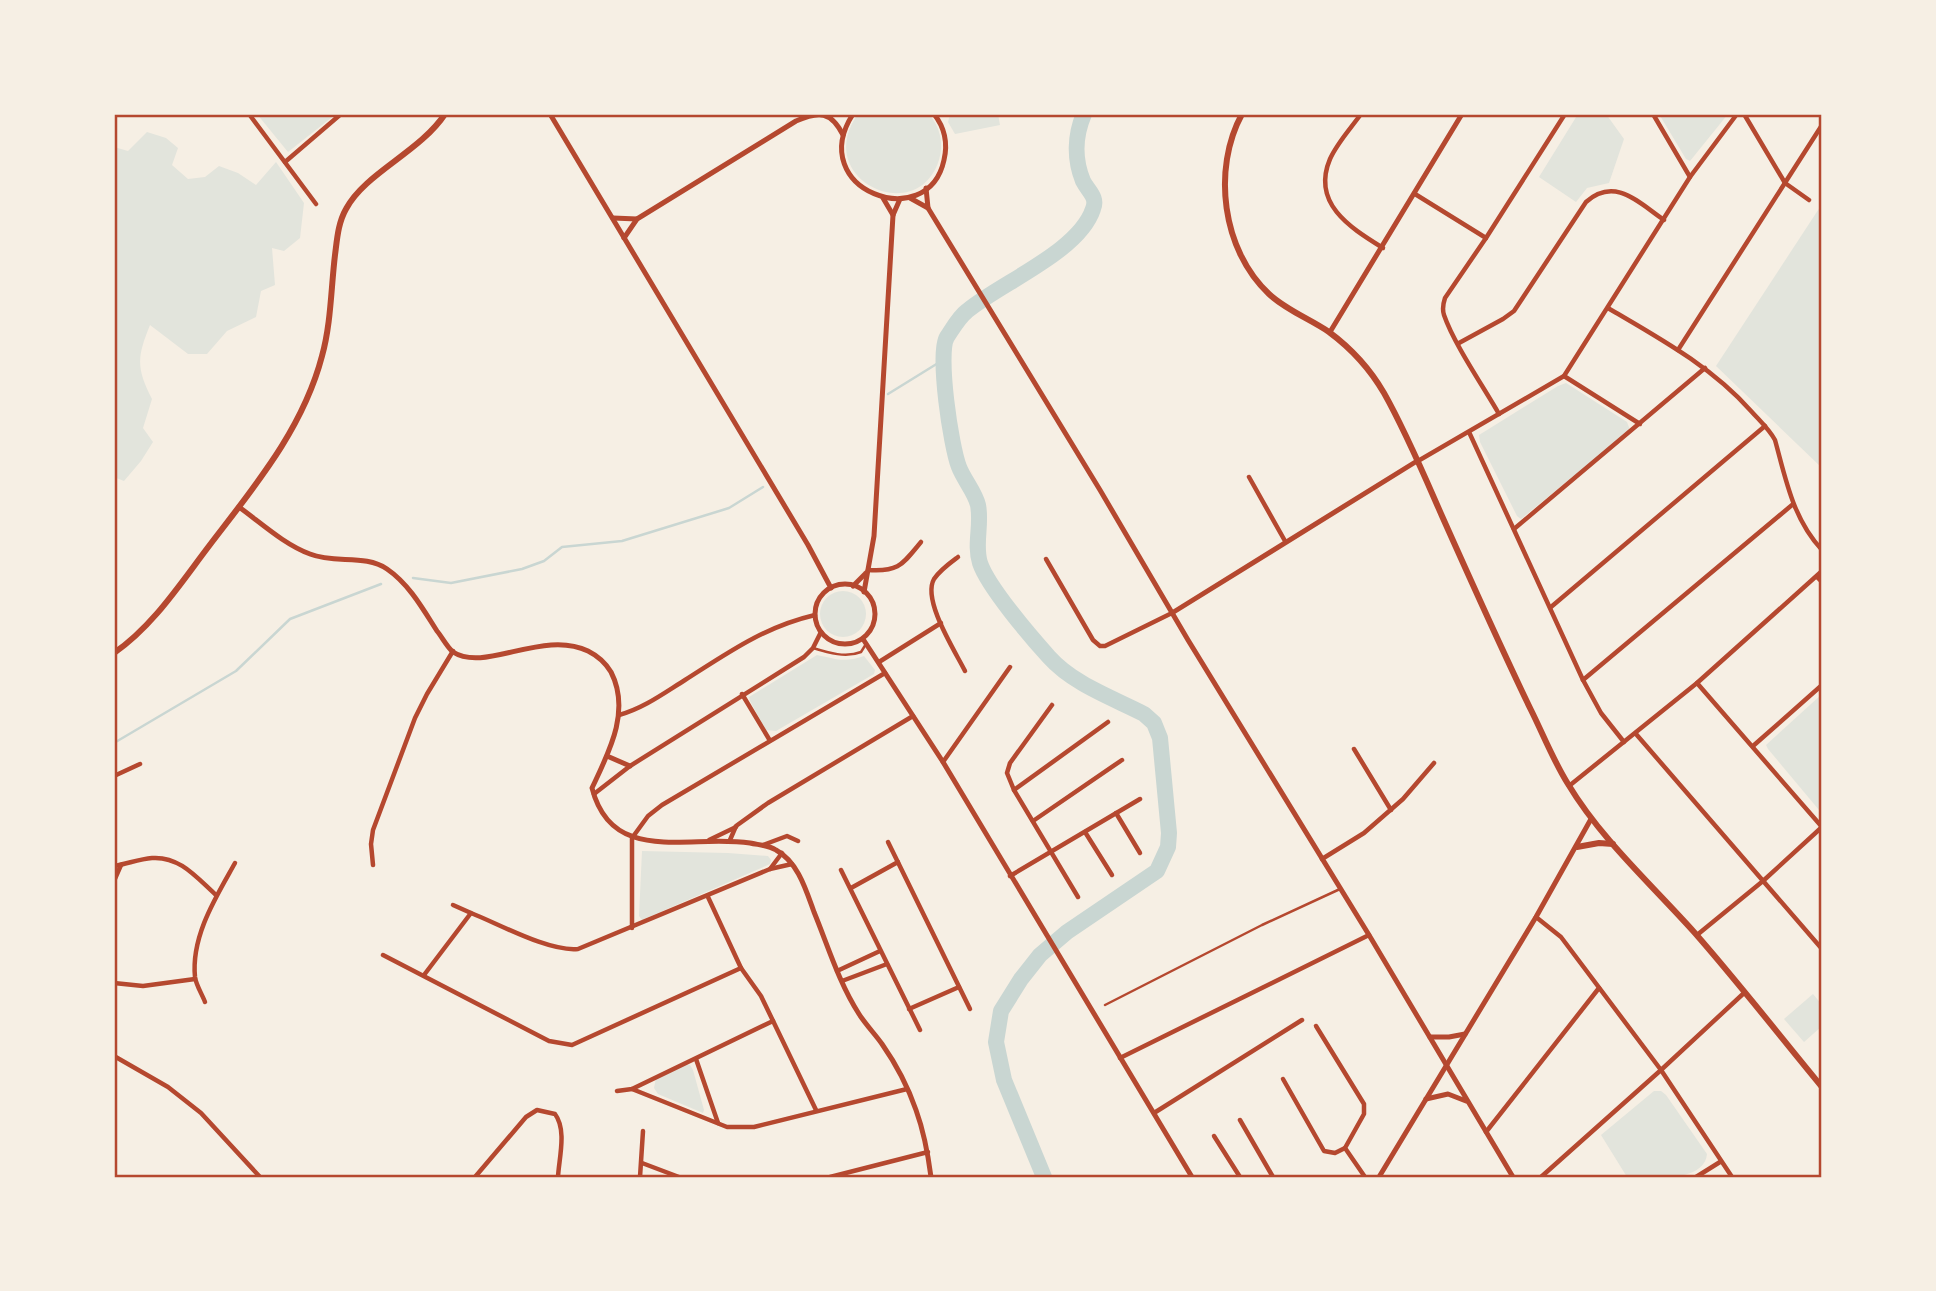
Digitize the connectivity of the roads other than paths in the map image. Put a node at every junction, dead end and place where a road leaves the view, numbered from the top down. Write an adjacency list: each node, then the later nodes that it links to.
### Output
1 (249, 114): 18 (street)
2 (341, 114): 18 (street)
3 (445, 114): 49 (main road)
4 (550, 114): 30 (street)
5 (802, 114): 15 (street)
6 (853, 114): 17 (street)
7 (934, 114): 21 (street)
8 (1242, 114): 37 (main road)
9 (1361, 114): 35 (street)
10 (1462, 114): 22 (street)
11 (1564, 114): 34 (street)
12 (1653, 114): 19 (street)
13 (1737, 114): 19 (street)
14 (1744, 114): 20 (street)
15 (796, 121): 17 (street); 31 (street)
16 (1822, 125): 20 (street)
17 (843, 135): 24 (street)
18 (285, 162): 27 (street)
19 (1690, 177): 32 (street)
20 (1785, 183): 26 (street); 39 (street)
21 (926, 188): 23 (street); 28 (street)
22 (1415, 194): 34 (street); 35 (street)
23 (908, 197): 25 (street); 28 (street)
24 (883, 198): 25 (street); 29 (street)
25 (900, 199): 29 (street)
26 (1809, 200)
27 (316, 204)
28 (928, 208): 64 (street)
29 (893, 215): 56 (street)
30 (613, 218): 31 (street); 33 (street)
31 (637, 219): 33 (street)
32 (1664, 220): 36 (street); 38 (street)
33 (624, 238): 61 (street)
34 (1486, 238): 38 (street)
35 (1383, 248): 37 (street)
36 (1608, 308): 39 (street); 41 (street)
37 (1329, 332): 46 (main road)
38 (1459, 343): 42 (street)
39 (1678, 350): 40 (street)
40 (1706, 368): 43 (street); 44 (street)
41 (1564, 376): 42 (street); 43 (street)
42 (1499, 414): 45 (street)
43 (1640, 424): 50 (street)
44 (1765, 426): 48 (street); 63 (street)
45 (1469, 432): 46 (street); 50 (street)
46 (1417, 461): 51 (street); 96 (main road)
47 (1249, 477): 51 (street)
48 (1792, 505): 53 (street); 76 (street)
49 (239, 508): 70 (street); 71 (main road)
50 (1514, 529): 63 (street)
51 (1285, 541): 64 (street)
52 (921, 542): 56 (street)
53 (1822, 551)
54 (958, 556): 66 (street)
55 (1046, 559): 64 (street)
56 (867, 571): 60 (street); 62 (street)
57 (1822, 571): 58 (street)
58 (1817, 577): 59 (street); 77 (street)
59 (1822, 582)
60 (853, 586): 61 (street); 62 (street)
61 (831, 588): 65 (street)
62 (864, 592): 68 (street)
63 (1551, 607): 76 (street)
64 (1172, 613): 118 (street)
65 (815, 615): 67 (street); 81 (street)
66 (941, 623): 72 (street); 74 (street)
67 (821, 632): 68 (street); 69 (street)
68 (865, 641): 69 (lane); 72 (street)
69 (813, 648): 79 (street)
70 (453, 651): 81 (street); 123 (street)
71 (114, 653)
72 (879, 662): 75 (street)
73 (1010, 667): 91 (street)
74 (965, 671)
75 (885, 673): 82 (street); 85 (street)
76 (1583, 680): 86 (street)
77 (1697, 683): 84 (street); 87 (street)
78 (1822, 685): 87 (street)
79 (742, 694): 85 (street); 94 (street)
80 (1052, 705): 97 (street)
81 (619, 715): 89 (street)
82 (913, 716): 91 (street); 104 (street)
83 (1108, 722): 97 (street)
84 (1636, 734): 86 (street); 130 (street)
85 (769, 739): 107 (street)
86 (1624, 743): 96 (street)
87 (1753, 746): 105 (street)
88 (1354, 749): 100 (street)
89 (607, 756): 94 (street); 98 (street)
90 (1122, 760): 103 (street)
91 (943, 762): 128 (street)
92 (1434, 763): 100 (street)
93 (140, 764): 95 (street)
94 (630, 766): 98 (street)
95 (114, 776)
96 (1569, 786): 102 (main road)
97 (1014, 790): 103 (street)
98 (594, 794): 107 (street)
99 (1140, 799): 101 (street)
100 (1391, 810): 118 (street)
101 (1116, 813): 106 (street); 117 (street)
102 (1591, 819): 112 (main road); 114 (street)
103 (1033, 821): 115 (street)
104 (736, 826): 108 (street); 109 (street)
105 (1822, 827): 130 (street)
106 (1085, 832): 115 (street); 127 (street)
107 (632, 838): 108 (street); 139 (street)
108 (709, 840): 109 (street)
109 (730, 840): 113 (street)
110 (798, 841): 113 (street)
111 (888, 842): 119 (street)
112 (1614, 844): 114 (main road); 141 (main road)
113 (763, 845): 116 (street)
114 (1577, 847): 138 (street)
115 (1051, 852): 128 (street); 135 (street)
116 (782, 853): 121 (street); 125 (street)
117 (1140, 853)
118 (1322, 859): 132 (street)
119 (898, 862): 131 (street); 152 (street)
120 (235, 863): 133 (street)
121 (792, 864): 125 (street); 147 (street)
122 (121, 865): 124 (street); 129 (street); 133 (street)
123 (373, 865)
124 (114, 866)
125 (769, 869): 134 (street)
126 (841, 870): 131 (street)
127 (1112, 875)
128 (1010, 876): 166 (street)
129 (114, 881)
130 (1763, 881): 141 (street); 142 (street)
131 (850, 888): 143 (street)
132 (1341, 888): 140 (street); 156 (lane)
133 (216, 895): 149 (street)
134 (708, 897): 139 (street); 146 (street)
135 (1078, 897)
136 (453, 905): 137 (street)
137 (471, 913): 139 (street); 148 (street)
138 (1536, 917): 153 (street); 163 (street)
139 (632, 929)
140 (1369, 935): 164 (street); 166 (street)
141 (1697, 935): 154 (main road)
142 (1822, 949)
143 (880, 951): 145 (street); 147 (street)
144 (383, 955): 148 (street)
145 (887, 964): 150 (street); 157 (street)
146 (741, 968): 148 (street); 160 (street)
147 (838, 971): 150 (street)
148 (425, 975)
149 (195, 979): 151 (street); 155 (street)
150 (842, 981): 173 (street)
151 (114, 983)
152 (959, 987): 157 (street); 158 (street)
153 (1599, 988): 169 (street); 182 (street)
154 (1744, 993): 169 (street); 171 (main road)
155 (205, 1002)
156 (1105, 1005)
157 (909, 1009): 162 (street)
158 (970, 1009)
159 (1301, 1020): 178 (street)
160 (773, 1021): 167 (street); 177 (street)
161 (1316, 1026): 184 (street)
162 (920, 1030)
163 (1465, 1034): 164 (street); 168 (street)
164 (1430, 1037): 168 (street)
165 (114, 1056): 189 (street)
166 (1120, 1058): 178 (street)
167 (696, 1059): 172 (street); 180 (street)
168 (1446, 1065): 175 (street); 176 (street)
169 (1661, 1070): 186 (street); 202 (street)
170 (1283, 1079): 184 (street)
171 (1822, 1087)
172 (632, 1089): 174 (street); 180 (street)
173 (907, 1089): 177 (street); 185 (street)
174 (617, 1091)
175 (1426, 1099): 176 (street); 200 (street)
176 (1469, 1102): 182 (street)
177 (816, 1110): 180 (street)
178 (1154, 1113): 196 (street)
179 (1240, 1120): 198 (street)
180 (718, 1123)
181 (643, 1131): 187 (street)
182 (1486, 1132): 201 (street)
183 (1214, 1136): 197 (street)
184 (1345, 1147): 199 (street)
185 (928, 1152): 188 (street); 195 (street)
186 (1720, 1162): 203 (street); 204 (street)
187 (642, 1163): 192 (street); 193 (street)
188 (853, 1175): 194 (street)
189 (260, 1177)
190 (475, 1177): 191 (street)
191 (558, 1177)
192 (640, 1177)
193 (678, 1177)
194 (830, 1177)
195 (931, 1177)
196 (1192, 1177)
197 (1240, 1177)
198 (1271, 1177)
199 (1364, 1177)
200 (1379, 1177)
201 (1513, 1177)
202 (1541, 1177)
203 (1696, 1177)
204 (1732, 1177)

